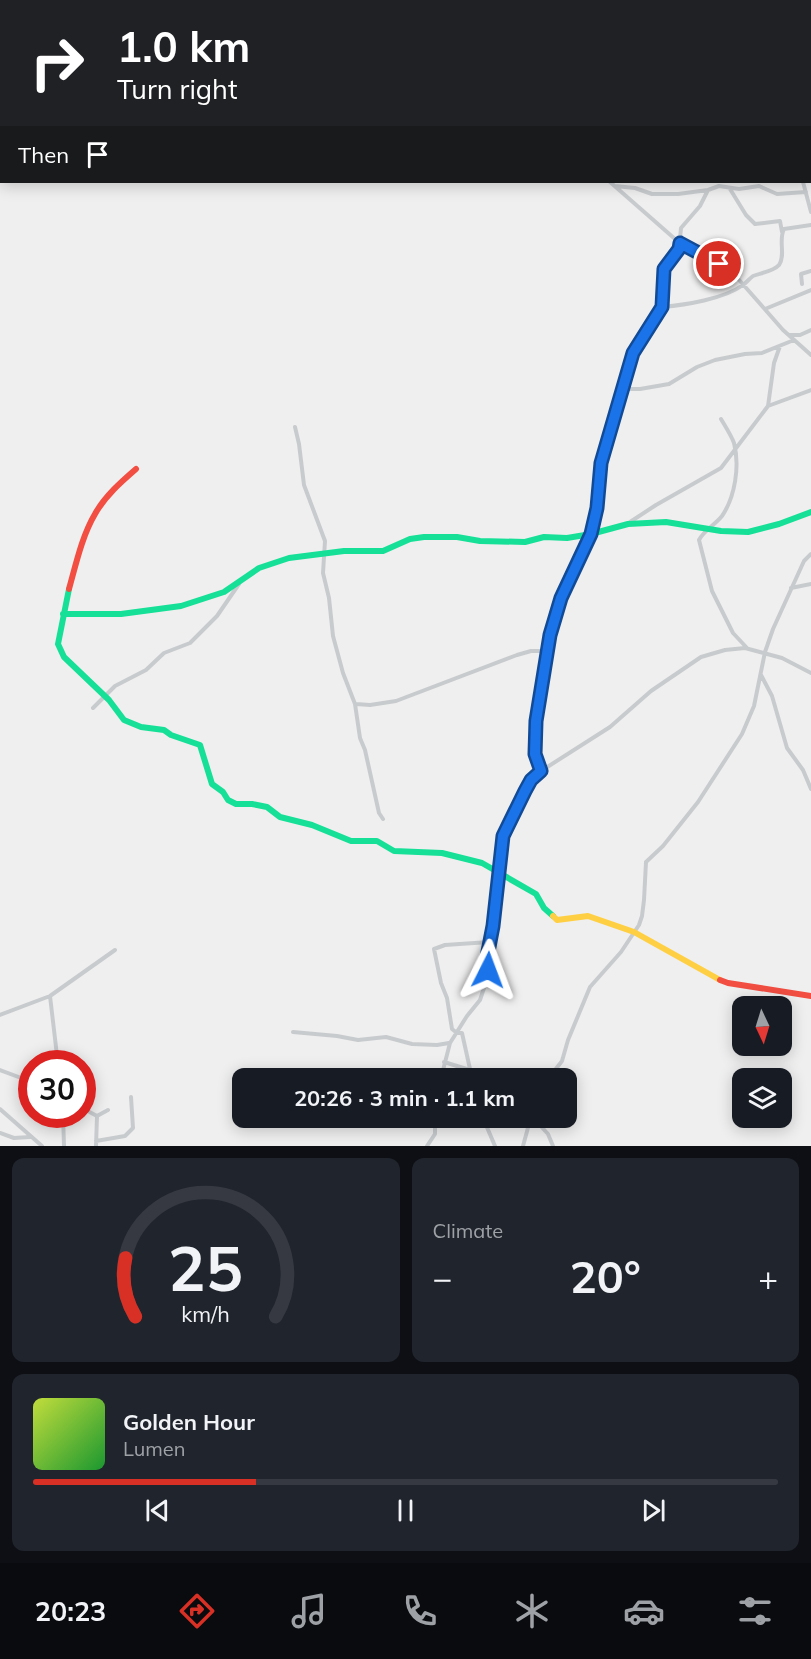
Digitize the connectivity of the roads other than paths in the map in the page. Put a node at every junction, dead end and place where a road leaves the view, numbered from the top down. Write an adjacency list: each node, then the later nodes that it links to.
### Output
1 (803, 183): 5 (street)
2 (612, 184): 4 (street); 9 (street)
3 (729, 188): 4 (street); 5 (street); 8 (street)
4 (708, 190): 9 (street)
5 (806, 192): 6 (street)
6 (811, 212)
7 (811, 225): 8 (street)
8 (782, 232): 12 (street)
9 (680, 243): 12 (street); 14 (street)
10 (811, 271): 11 (street)
11 (802, 284)
12 (744, 285): 14 (street); 15 (street)
13 (811, 290): 15 (street)
14 (662, 307): 22 (street)
15 (765, 309): 17 (street)
16 (811, 330): 17 (street)
17 (788, 335): 18 (street)
18 (794, 340): 20 (street); 21 (street)
19 (811, 343): 21 (street)
20 (780, 346): 22 (street); 24 (street)
21 (809, 353)
22 (622, 389): 32 (street)
23 (811, 390): 24 (street)
24 (768, 406): 27 (street)
25 (721, 419): 27 (street)
26 (295, 427): 33 (street)
27 (735, 448): 30 (street); 31 (street)
28 (136, 469): 38 (street)
29 (811, 512): 31 (street)
30 (628, 524): 31 (street); 32 (street)
31 (708, 530): 39 (street)
32 (591, 534): 33 (street); 40 (street)
33 (325, 554): 35 (street); 45 (street)
34 (811, 554): 37 (street)
35 (243, 579): 38 (street); 44 (street)
36 (811, 584): 37 (street)
37 (790, 589): 41 (street)
38 (63, 614): 44 (street)
39 (747, 648): 41 (street); 47 (street)
40 (546, 651): 45 (street); 47 (street)
41 (765, 652): 42 (street); 43 (street)
42 (811, 673)
43 (761, 674): 48 (street); 51 (street)
44 (104, 696): 46 (street); 50 (street)
45 (355, 704): 49 (street)
46 (93, 708)
47 (541, 771): 50 (street)
48 (811, 789)
49 (382, 819)
50 (497, 872): 51 (street); 52 (street)
51 (634, 932): 55 (street); 65 (street)
52 (489, 942): 58 (street); 58 (street)
53 (115, 950): 54 (street)
54 (50, 996): 56 (street); 60 (street)
55 (811, 996)
56 (0, 1015)
57 (293, 1032): 59 (street)
58 (457, 1033): 59 (street); 64 (street)
59 (450, 1043): 61 (street)
60 (56, 1050)
61 (444, 1062): 62 (street); 63 (street)
62 (443, 1068)
63 (461, 1068)
64 (469, 1068)
65 (556, 1068)
66 (0, 1070): 67 (street)
67 (18, 1077)
68 (131, 1097): 79 (street)
69 (0, 1109): 78 (street)
70 (108, 1110): 71 (street)
71 (97, 1116): 79 (street)
72 (64, 1128): 81 (street)
73 (435, 1128): 82 (street)
74 (487, 1128): 83 (street)
75 (528, 1128): 84 (street)
76 (544, 1128): 85 (street)
77 (0, 1133): 78 (street)
78 (31, 1137): 80 (street)
79 (96, 1144)
80 (42, 1146)
81 (64, 1146)
82 (428, 1146)
83 (495, 1146)
84 (524, 1146)
85 (553, 1146)

